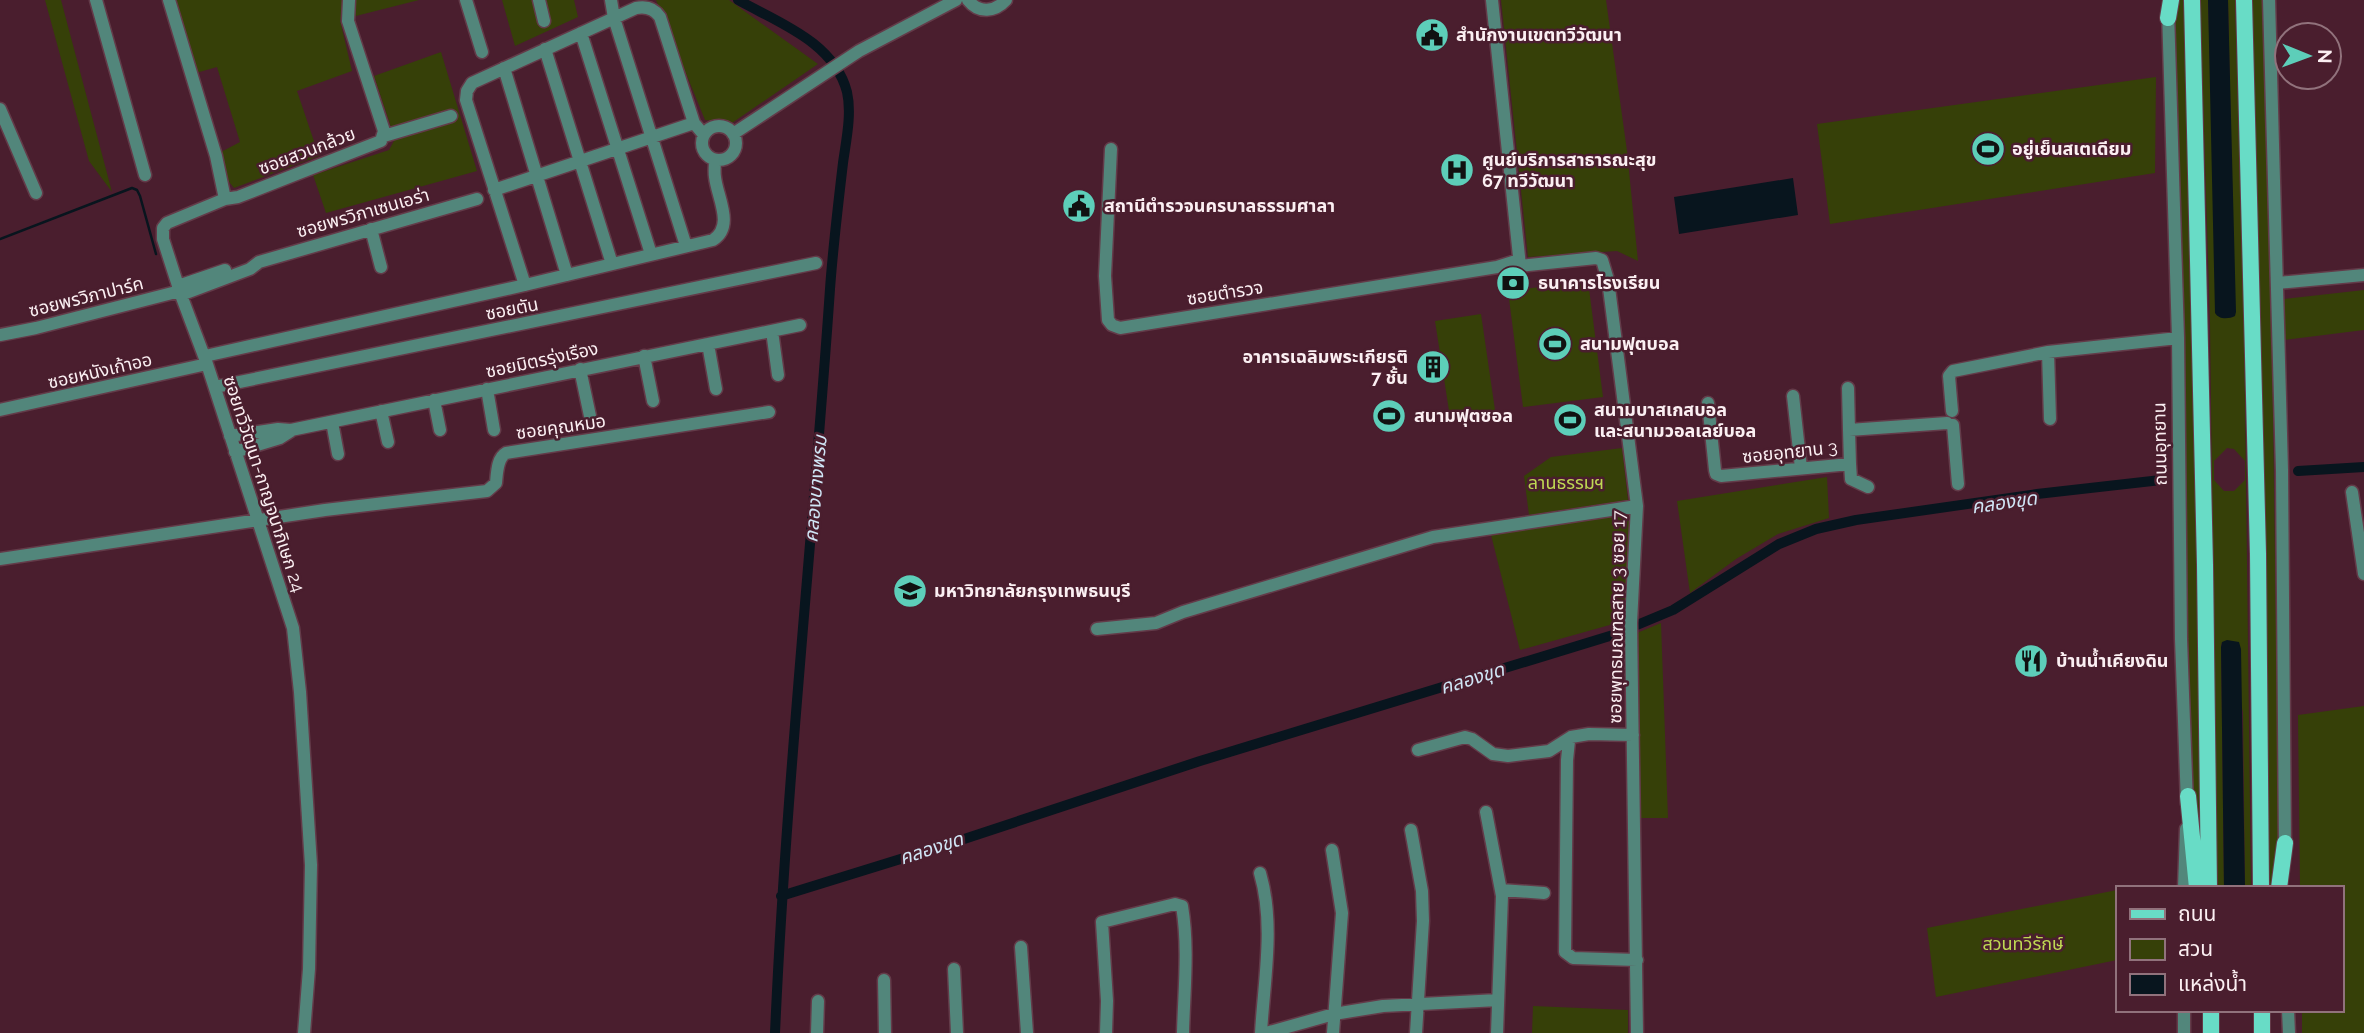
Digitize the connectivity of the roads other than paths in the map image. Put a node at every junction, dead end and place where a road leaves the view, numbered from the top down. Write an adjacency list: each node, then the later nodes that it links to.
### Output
1 (96, 0): 33 (street)
2 (169, 0): 37 (street)
3 (349, 0): 27 (street)
4 (466, 0): 20 (street)
5 (539, 0): 17 (street)
6 (611, 0): 15 (street)
7 (956, 0): 25 (street)
8 (968, 0): 9 (street)
9 (1006, 0)
10 (1492, 0): 42 (street)
11 (2169, 0): 16 (main road)
12 (2192, 0): 106 (main road)
13 (2244, 0): 107 (main road)
14 (2269, 0): 48 (street)
15 (614, 18): 18 (street); 24 (street); 28 (street)
16 (2168, 18): 54 (street, ถนนอุทยาน)
17 (544, 21)
18 (581, 33): 19 (street); 29 (street)
19 (545, 49): 21 (street); 32 (street)
20 (482, 52)
21 (504, 68): 34 (street); 35 (street)
22 (0, 109): 36 (street)
23 (451, 116): 27 (street, ซอยสวนกล้วย)
24 (694, 123): 26 (street); 28 (street)
25 (733, 134): 26 (street); 31 (street)
26 (704, 135): 31 (street)
27 (384, 136): 37 (street, ซอยสวนกล้วย)
28 (652, 137): 29 (street); 40 (street)
29 (618, 149): 32 (street); 41 (street)
30 (1111, 149): 42 (street, ซอยตำรวจ)
31 (715, 160): 40 (street, ซอยหนังเก้าออ)
32 (580, 161): 34 (street); 44 (street)
33 (145, 175)
34 (537, 176): 35 (street); 46 (street)
35 (494, 190): 49 (street)
36 (36, 193)
37 (225, 200): 50 (street, ซอยทวีวัฒนา-กาญจนาภิเษก 24)
38 (477, 200): 39 (street, ซอยพรวิภาเซนเอร่า)
39 (371, 229): 45 (street); 50 (street, ซอยพรวิภาเซนเอร่า)
40 (686, 246): 41 (street, ซอยหนังเก้าออ)
41 (651, 254): 44 (street, ซอยหนังเก้าออ)
42 (1520, 260): 89 (street, ซอยพุทธมณฑลสาย 3 ซอย 17)
43 (816, 263): 61 (street, ซอยตัน)
44 (612, 264): 46 (street, ซอยหนังเก้าออ)
45 (382, 267)
46 (567, 275): 49 (street, ซอยหนังเก้าออ)
47 (2364, 275): 48 (street)
48 (2277, 283): 101 (street)
49 (525, 285): 58 (street, ซอยหนังเก้าออ)
50 (179, 291): 53 (street, ซอยพรวิภาปาร์ค); 58 (street, ซอยทวีวัฒนา-กาญจนาภิเษก 24)
51 (800, 325): 52 (street, ซอยมิตรรุ่งเรือง)
52 (772, 331): 55 (street, ซอยมิตรรุ่งเรือง); 60 (street)
53 (0, 335)
54 (2178, 338): 56 (street); 98 (street, ถนนอุทยาน)
55 (708, 344): 57 (street, ซอยมิตรรุ่งเรือง); 64 (street)
56 (2048, 352): 73 (street); 74 (street)
57 (644, 356): 59 (street, ซอยมิตรรุ่งเรือง); 67 (street)
58 (206, 360): 61 (street, ซอยทวีวัฒนา-กาญจนาภิเษก 24); 69 (street, ซอยหนังเก้าออ)
59 (580, 369): 63 (street, ซอยมิตรรุ่งเรือง); 72 (street)
60 (778, 375)
61 (215, 387): 80 (street, ซอยทวีวัฒนา-กาญจนาภิเษก 24)
62 (1847, 388): 79 (street)
63 (487, 389): 66 (street, ซอยมิตรรุ่งเรือง); 78 (street)
64 (716, 389)
65 (1793, 396): 85 (street)
66 (434, 400): 70 (street, ซอยมิตรรุ่งเรือง); 77 (street)
67 (653, 401)
68 (1709, 403): 85 (street, ซอยอุทยาน 3)
69 (0, 410)
70 (381, 411): 75 (street, ซอยมิตรรุ่งเรือง); 81 (street)
71 (769, 412): 91 (street, ซอยคุณหมอ)
72 (590, 416)
73 (1951, 419): 79 (street, ซอยอุทยาน 3); 86 (street)
74 (2050, 419)
75 (332, 422): 76 (street, ซอยมิตรรุ่งเรือง); 83 (street)
76 (291, 430): 80 (street, ซอยมิตรรุ่งเรือง); 82 (street, ซอยมิตรรุ่งเรือง)
77 (440, 430)
78 (494, 430)
79 (1849, 430): 84 (street, ซอยอุทยาน 3)
80 (230, 436): 82 (street, ซอยทวีวัฒนา-กาญจนาภิเษก 24)
81 (388, 442)
82 (235, 452): 91 (street, ซอยทวีวัฒนา-กาญจนาภิเษก 24)
83 (338, 454)
84 (1850, 464): 85 (street, ซอยอุทยาน 3); 87 (street)
85 (1801, 468)
86 (1958, 484)
87 (1868, 487)
88 (2352, 492): 90 (street)
89 (1637, 506): 94 (street); 95 (street, ซอยพุทธมณฑลสาย 3 ซอย 17)
90 (2360, 512): 93 (street)
91 (259, 521): 92 (street); 124 (street, ซอยทวีวัฒนา-กาญจนาภิเษก 24)
92 (0, 559)
93 (2364, 574)
94 (1097, 629)
95 (1633, 735): 96 (street); 113 (street, ซอยพุทธมณฑลสาย 3 ซอย 17)
96 (1569, 741): 97 (street); 113 (street)
97 (1418, 750)
98 (2188, 796): 104 (street, ถนนอุทยาน); 105 (main road)
99 (1486, 812): 110 (street)
100 (1411, 830): 118 (street)
101 (2285, 843): 108 (main road); 109 (street)
102 (1332, 850): 123 (street)
103 (1260, 873): 131 (street)
104 (2184, 886)
105 (2197, 886)
106 (2209, 886)
107 (2261, 886)
108 (2279, 886)
109 (2286, 886)
110 (1502, 890): 111 (street); 116 (street)
111 (1544, 893)
112 (1021, 947): 128 (street)
113 (1637, 960): 136 (street, ซอยพุทธมณฑลสาย 3 ซอย 17)
114 (954, 969): 127 (street)
115 (884, 981): 126 (street)
116 (1498, 1000): 118 (street); 135 (street)
117 (818, 1001): 125 (street)
118 (1417, 1003): 123 (street); 134 (street)
119 (2184, 1012): 137 (street)
120 (2211, 1012): 138 (main road)
121 (2262, 1012): 139 (main road)
122 (2288, 1012): 140 (street)
123 (1334, 1014): 132 (street); 133 (street)
124 (304, 1033)
125 (817, 1033)
126 (886, 1033)
127 (957, 1033)
128 (1027, 1033)
129 (1106, 1033): 130 (street)
130 (1183, 1033)
131 (1261, 1033)
132 (1266, 1033)
133 (1334, 1033)
134 (1416, 1033)
135 (1497, 1033)
136 (1637, 1033)
137 (2184, 1033)
138 (2211, 1033)
139 (2262, 1033)
140 (2288, 1033)

